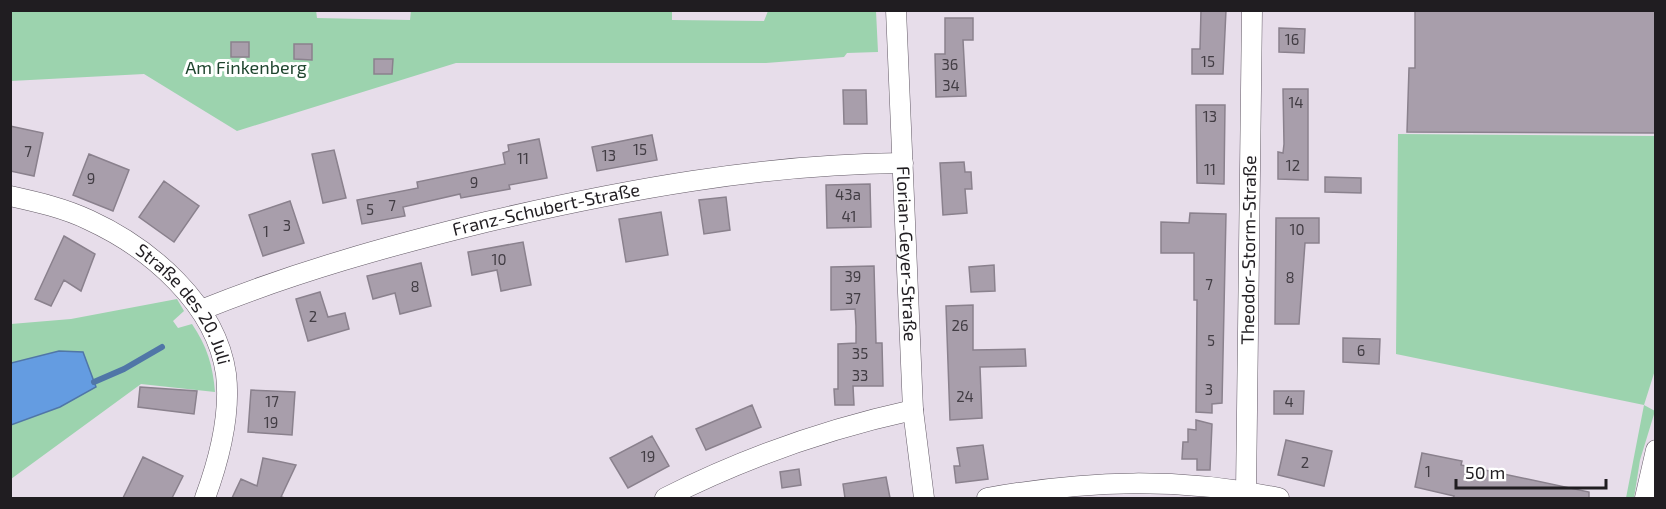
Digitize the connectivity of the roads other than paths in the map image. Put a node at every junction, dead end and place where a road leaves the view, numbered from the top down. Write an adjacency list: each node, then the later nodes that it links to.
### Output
1 (896, 10): 3 (street, Florian-Geyer-Straße)
2 (1252, 10): 8 (street, Theodor-Storm-Straße)
3 (903, 163): 5 (street, Franz-Schubert-Straße); 6 (street, Florian-Geyer-Straße)
4 (10, 196): 5 (street, Straße des 20. Juli)
5 (201, 310): 9 (street, Straße des 20. Juli)
6 (913, 410): 10 (street); 11 (street, Florian-Geyer-Straße)
7 (1656, 450): 14 (street)
8 (1246, 492): 12 (street); 13 (street)
9 (205, 498)
10 (665, 498)
11 (924, 498)
12 (987, 498)
13 (1279, 498)
14 (1645, 498)

